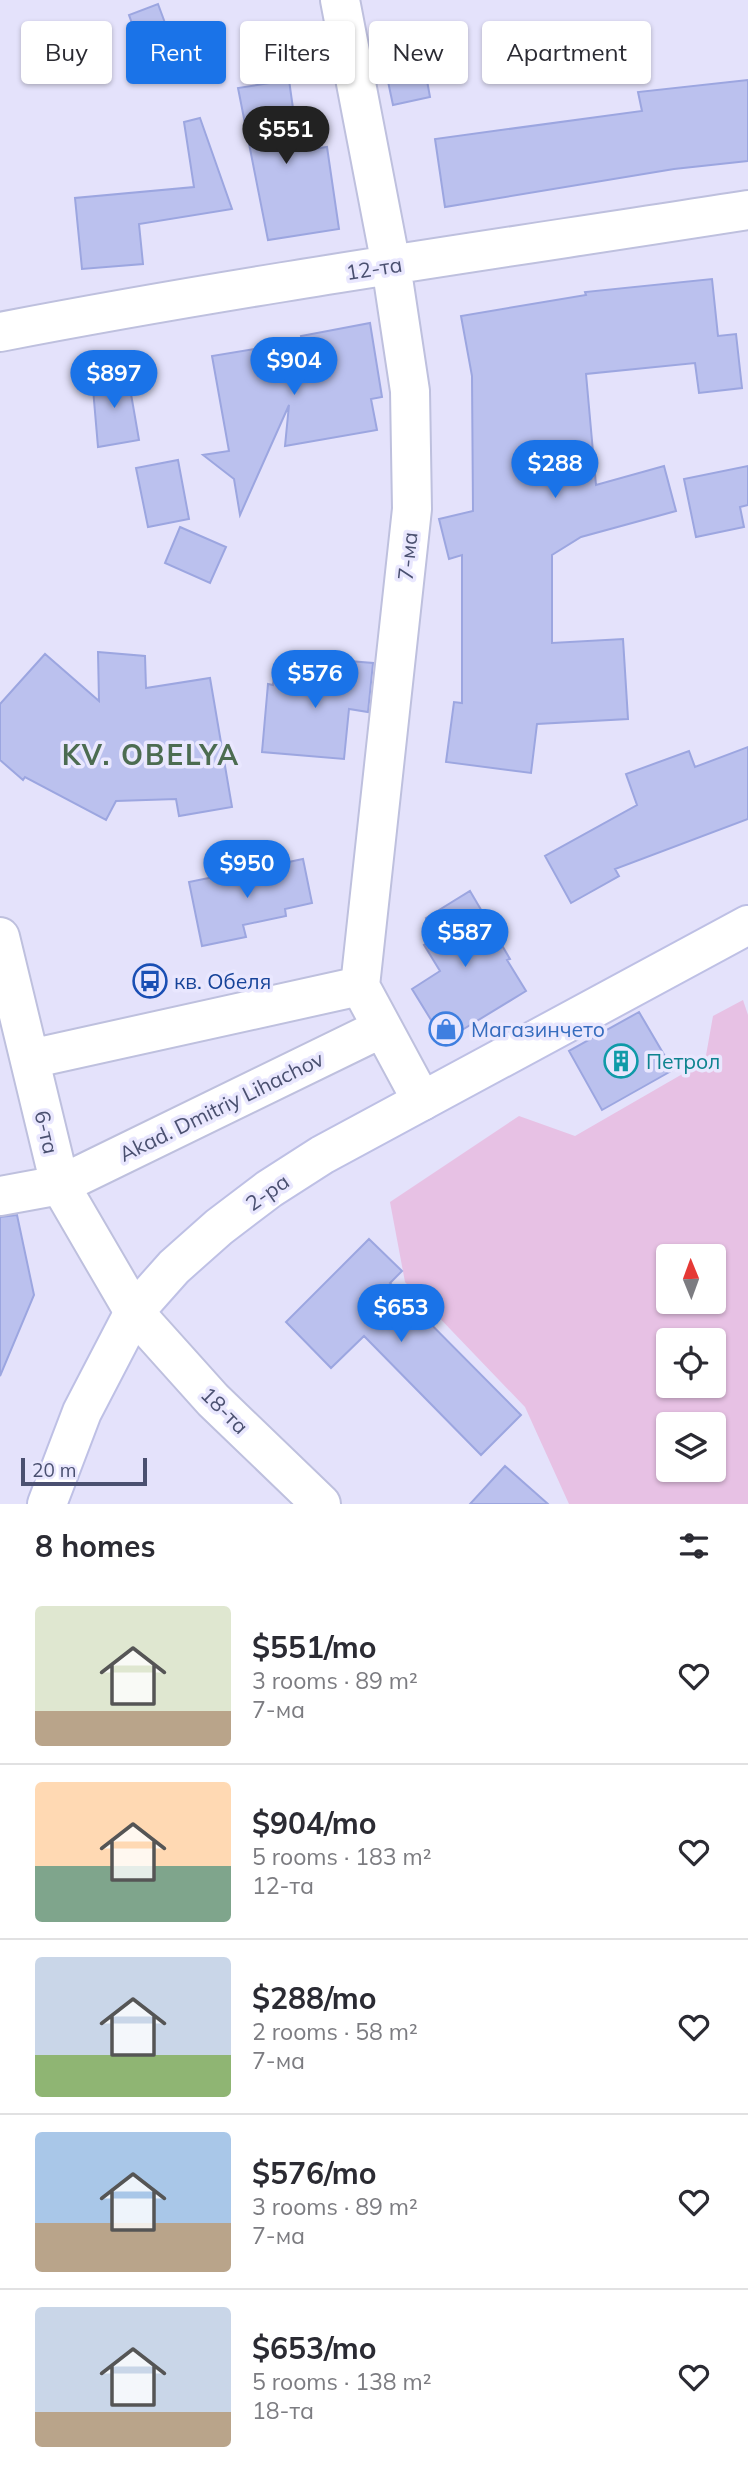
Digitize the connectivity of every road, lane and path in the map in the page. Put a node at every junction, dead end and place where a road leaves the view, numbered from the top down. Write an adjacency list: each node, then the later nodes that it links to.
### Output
1 (340, 0): 3 (street, 7-ма)
2 (748, 210): 3 (street, 12-та)
3 (391, 265): 4 (street, 12-та); 7 (street, 7-ма)
4 (0, 332)
5 (748, 925): 10 (street)
6 (0, 937): 9 (street, 6-та)
7 (360, 986): 8 (street); 9 (street)
8 (382, 1028): 10 (street); 11 (street, Akad. Dmitriy Lihachov)
9 (30, 1059): 11 (street, 6-та)
10 (422, 1101): 13 (street, 2-ра)
11 (60, 1185): 12 (street, Akad. Dmitriy Lihachov); 13 (street, 6-та)
12 (0, 1196)
13 (134, 1312): 14 (street, 2-ра); 15 (street, 18-та)
14 (47, 1504)
15 (321, 1504)

